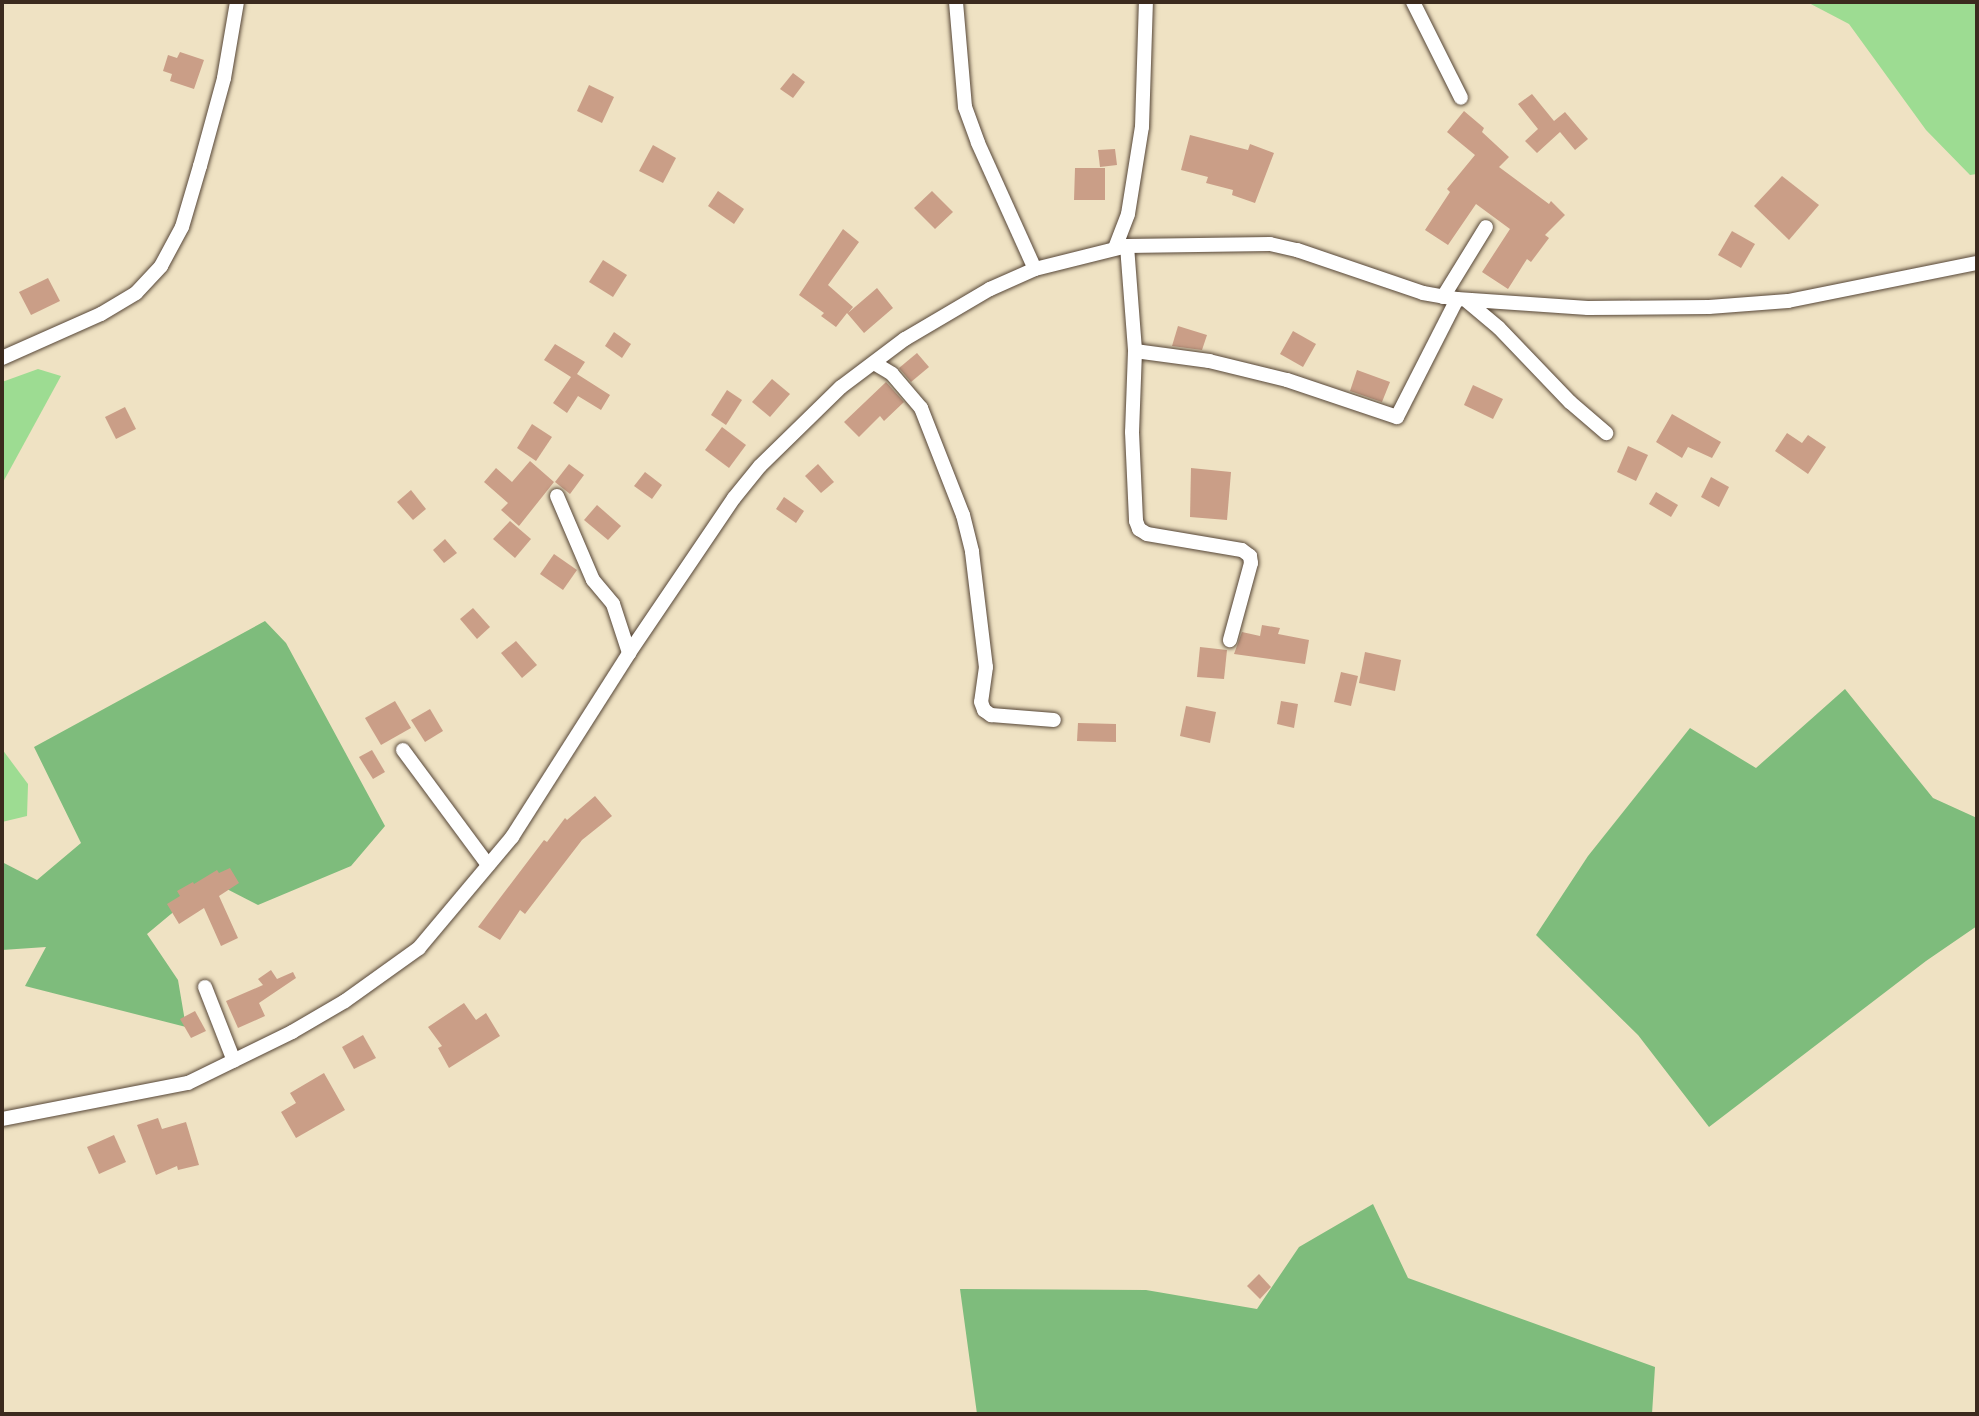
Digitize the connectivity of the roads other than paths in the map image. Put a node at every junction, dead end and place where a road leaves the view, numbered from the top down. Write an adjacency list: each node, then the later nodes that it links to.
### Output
1 (237, 2): 12 (street)
2 (956, 2): 9 (street)
3 (1146, 2): 7 (street)
4 (1413, 2): 5 (street)
5 (1461, 98)
6 (1486, 227): 10 (street)
7 (1121, 247): 9 (street); 10 (street); 11 (street)
8 (1977, 263): 10 (street)
9 (1035, 269): 13 (street)
10 (1455, 299): 11 (street); 14 (street)
11 (1135, 351): 16 (street)
12 (2, 358)
13 (874, 363): 17 (street); 18 (street)
14 (1606, 433)
15 (557, 496): 17 (street)
16 (1230, 640)
17 (629, 653): 20 (street)
18 (1054, 720)
19 (403, 750): 20 (street)
20 (488, 865): 22 (street)
21 (205, 987): 22 (street)
22 (234, 1061): 23 (street)
23 (2, 1119)

